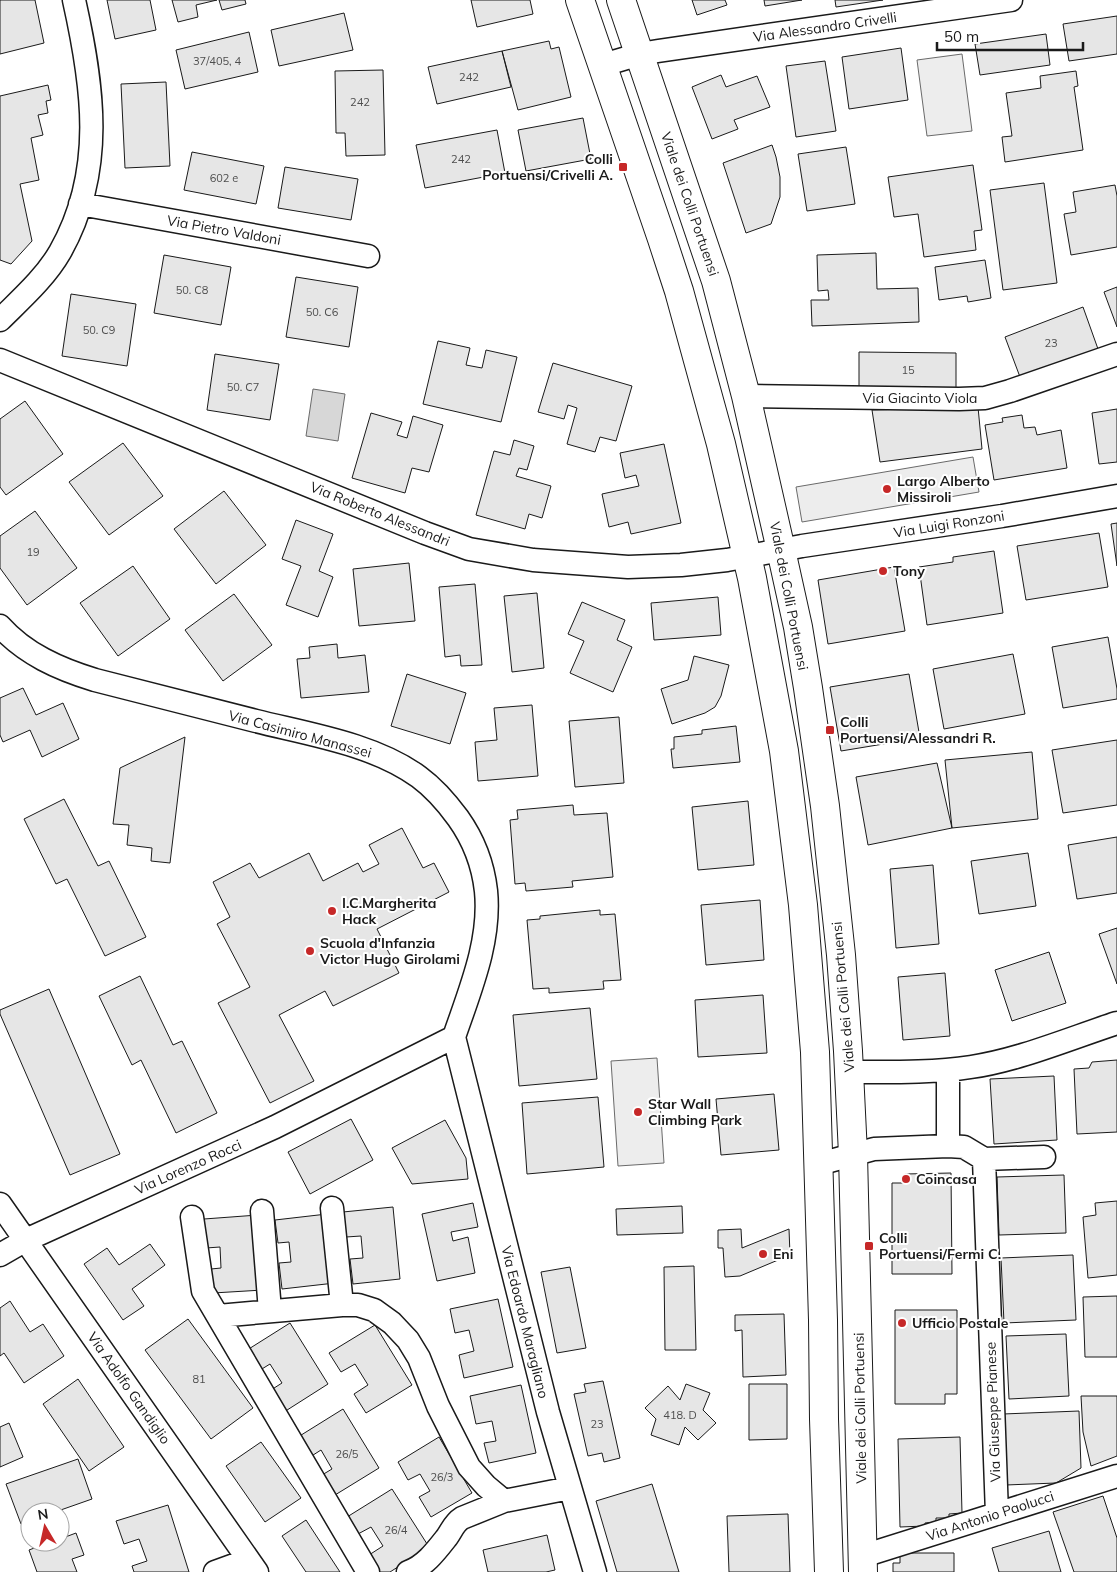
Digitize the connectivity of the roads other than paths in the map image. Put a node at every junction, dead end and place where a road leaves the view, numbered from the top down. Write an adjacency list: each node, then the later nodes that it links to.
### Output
1 (74, 0): 8 (street)
2 (580, 0): 7 (main road)
3 (620, 0): 6 (main road, Viale dei Colli Portuensi)
4 (1012, 0): 5 (street, Via Alessandro Crivelli)
5 (903, 8): 6 (street, Via Alessandro Crivelli)
6 (640, 54): 7 (street); 13 (main road, Viale dei Colli Portuensi)
7 (603, 66): 16 (main road)
8 (80, 204): 9 (street, Via Pietro Valdoni); 10 (street)
9 (368, 256)
10 (0, 320)
11 (1117, 354): 13 (street, Via Giacinto Viola)
12 (0, 360): 16 (street, Via Roberto Alessandri)
13 (746, 396): 15 (main road, Viale dei Colli Portuensi)
14 (1117, 496): 15 (street, Via Luigi Ronzoni)
15 (781, 550): 16 (street, Via Roberto Alessandri); 21 (main road, Viale dei Colli Portuensi)
16 (748, 556): 26 (main road)
17 (0, 626): 19 (street, Via Casimiro Manassei)
18 (1117, 1022): 20 (street)
19 (454, 1037): 31 (street, Via Lorenzo Rocci); 37 (street, Via Edoardo Maragliano)
20 (948, 1070): 21 (street); 22 (street)
21 (850, 1072): 23 (main road, Viale dei Colli Portuensi)
22 (948, 1146): 23 (street); 25 (street)
23 (853, 1154): 26 (street); 40 (main road, Viale dei Colli Portuensi)
24 (1044, 1157): 25 (street)
25 (984, 1159): 39 (street, Via Giuseppe Pianese)
26 (819, 1164): 46 (main road)
27 (0, 1204): 31 (street, Via Adolfo Gandiglio)
28 (332, 1208): 33 (street)
29 (262, 1211): 34 (street)
30 (192, 1217): 35 (street)
31 (26, 1240): 32 (street, Via Lorenzo Rocci); 41 (street, Via Adolfo Gandiglio)
32 (0, 1255)
33 (342, 1306): 34 (street); 38 (street)
34 (270, 1311): 35 (street)
35 (218, 1316): 43 (street)
36 (1117, 1476): 39 (street, Via Antonio Paolucci)
37 (570, 1488): 38 (street); 45 (street, Via Edoardo Maragliano)
38 (504, 1501): 44 (street)
39 (997, 1514): 40 (street, Via Antonio Paolucci)
40 (863, 1564)
41 (253, 1566): 42 (street)
42 (215, 1572)
43 (368, 1572)
44 (408, 1572)
45 (595, 1572)
46 (829, 1572)

